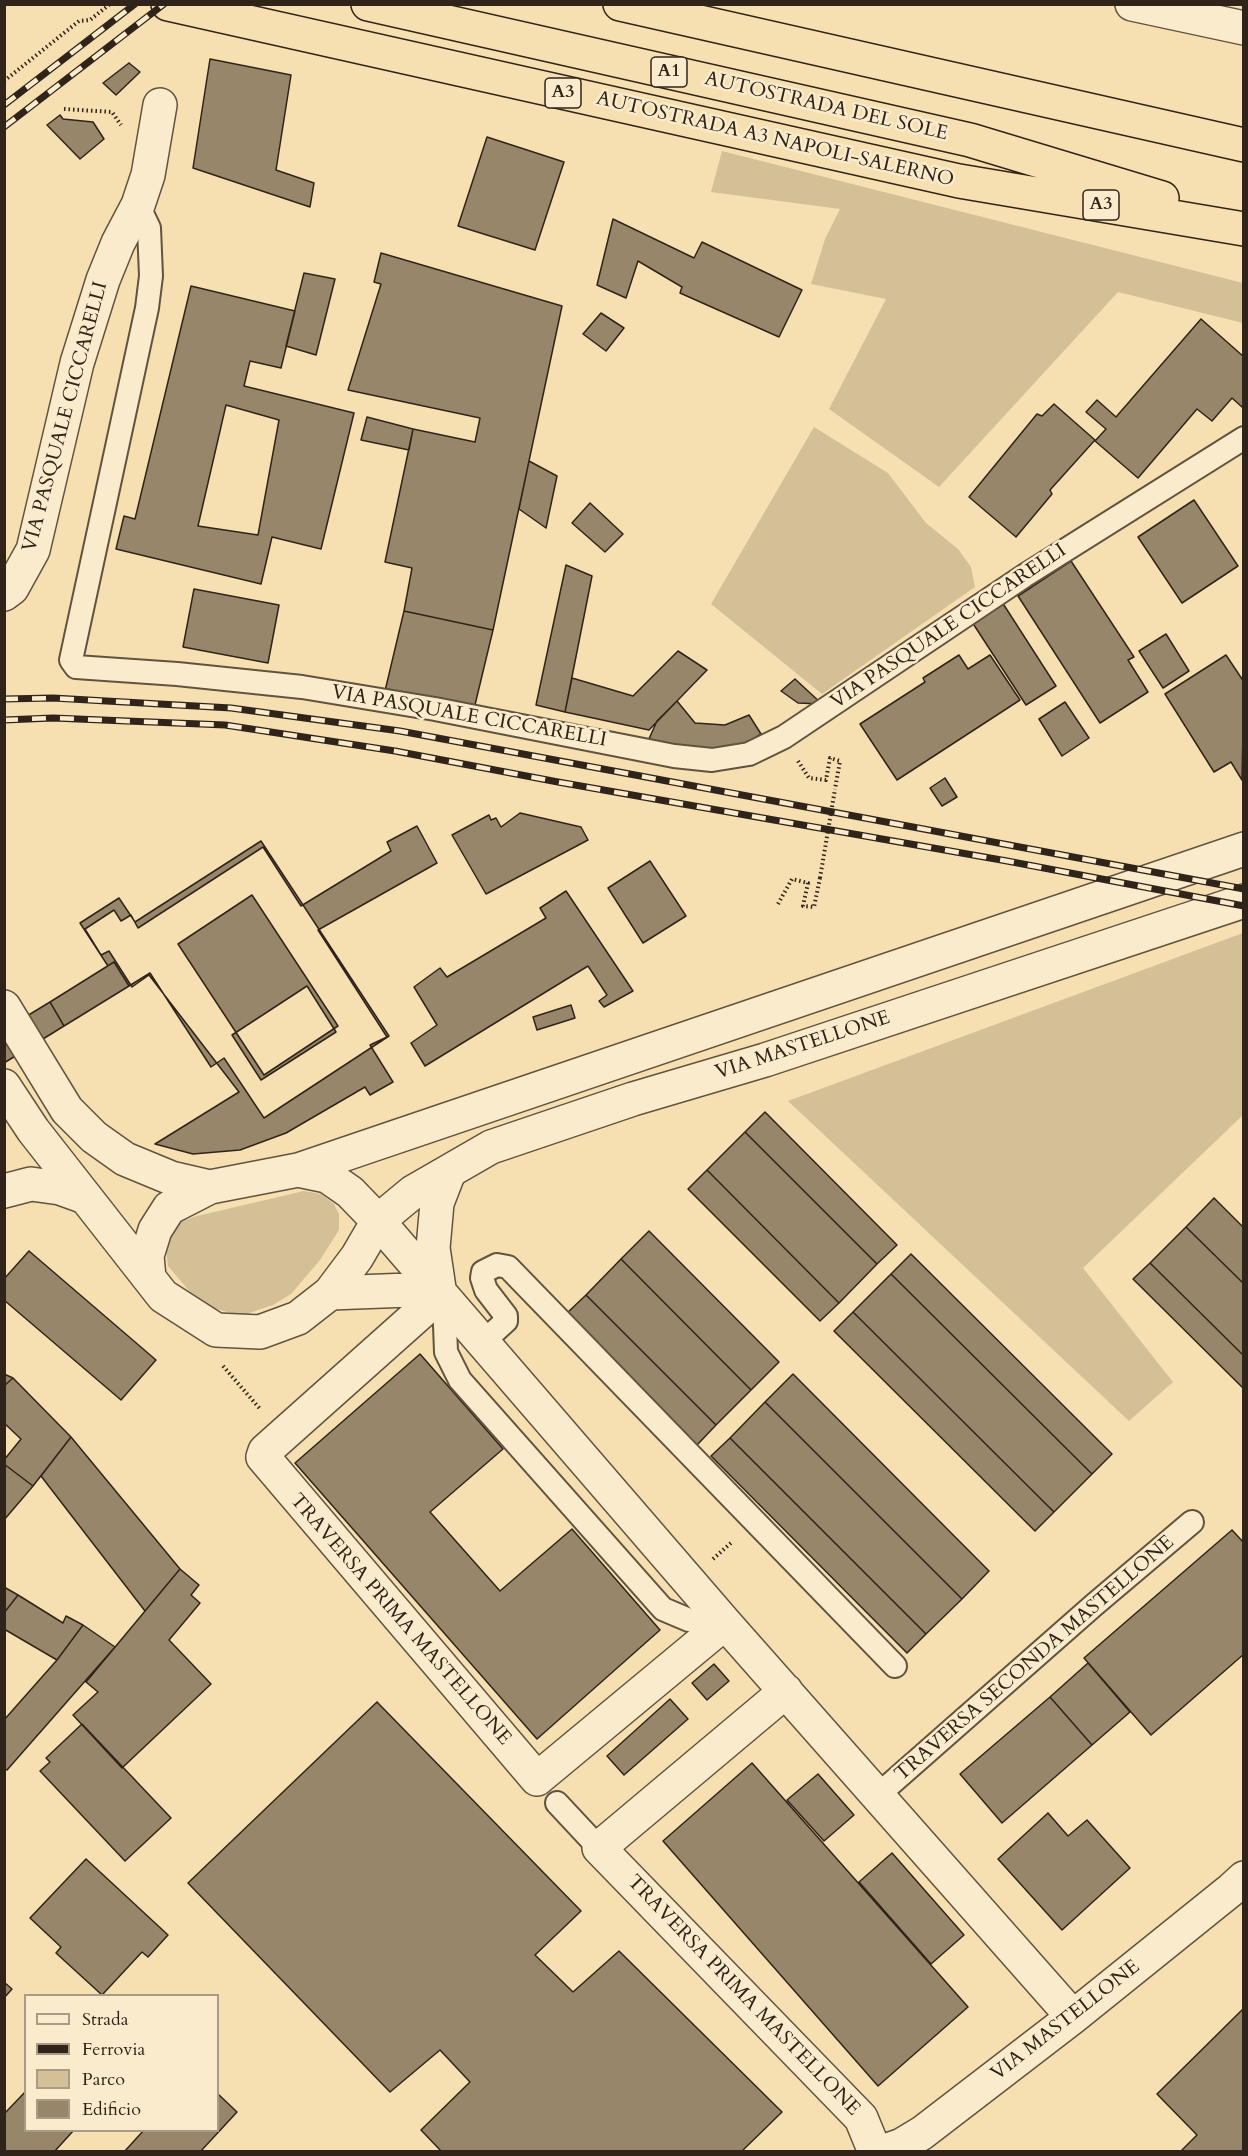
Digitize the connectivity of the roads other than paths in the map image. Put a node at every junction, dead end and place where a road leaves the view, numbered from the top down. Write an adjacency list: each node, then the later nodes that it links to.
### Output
1 (168, 4): 10 (highway, AUTOSTRADA A3 NAPOLI-SALERNO / A3)
2 (368, 4): 9 (highway, AUTOSTRADA DEL SOLE / A1)
3 (620, 4): 7 (highway)
4 (1132, 4): 5 (street)
5 (1244, 28)
6 (160, 105): 8 (street, VIA PASQUALE CICCARELLI)
7 (1244, 145)
8 (138, 205): 11 (lane, VIA PASQUALE CICCARELLI); 12 (street, VIA PASQUALE CICCARELLI)
9 (1244, 223)
10 (1244, 229)
11 (1244, 438)
12 (4, 594)
13 (1244, 849): 17 (street)
14 (1244, 901): 18 (street, VIA MASTELLONE)
15 (4, 1007): 19 (street)
16 (4, 1086): 21 (street)
17 (298, 1170): 19 (street); 22 (street)
18 (449, 1172): 22 (street, VIA MASTELLONE); 25 (street)
19 (210, 1187): 23 (street)
20 (4, 1191): 21 (street)
21 (85, 1197): 23 (street)
22 (378, 1221): 24 (street); 25 (street, TRAVERSA SECONDA MASTELLONE)
23 (149, 1278): 24 (street)
24 (330, 1293): 25 (street)
25 (442, 1297): 26 (street, TRAVERSA SECONDA MASTELLONE); 28 (lane); 28 (street, TRAVERSA PRIMA MASTELLONE)
26 (482, 1343): 28 (street, TRAVERSA SECONDA MASTELLONE); 29 (lane)
27 (1192, 1522): 31 (lane, TRAVERSA SECONDA MASTELLONE)
28 (725, 1623): 30 (street, TRAVERSA SECONDA MASTELLONE)
29 (895, 1666)
30 (786, 1692): 31 (street, TRAVERSA SECONDA MASTELLONE); 33 (street)
31 (878, 1795): 35 (street, TRAVERSA SECONDA MASTELLONE)
32 (557, 1803): 33 (lane, TRAVERSA PRIMA MASTELLONE)
33 (599, 1848): 36 (street, TRAVERSA PRIMA MASTELLONE)
34 (1244, 1878): 35 (street, VIA MASTELLONE)
35 (1073, 2017): 37 (street, VIA MASTELLONE)
36 (875, 2151)
37 (882, 2151)

